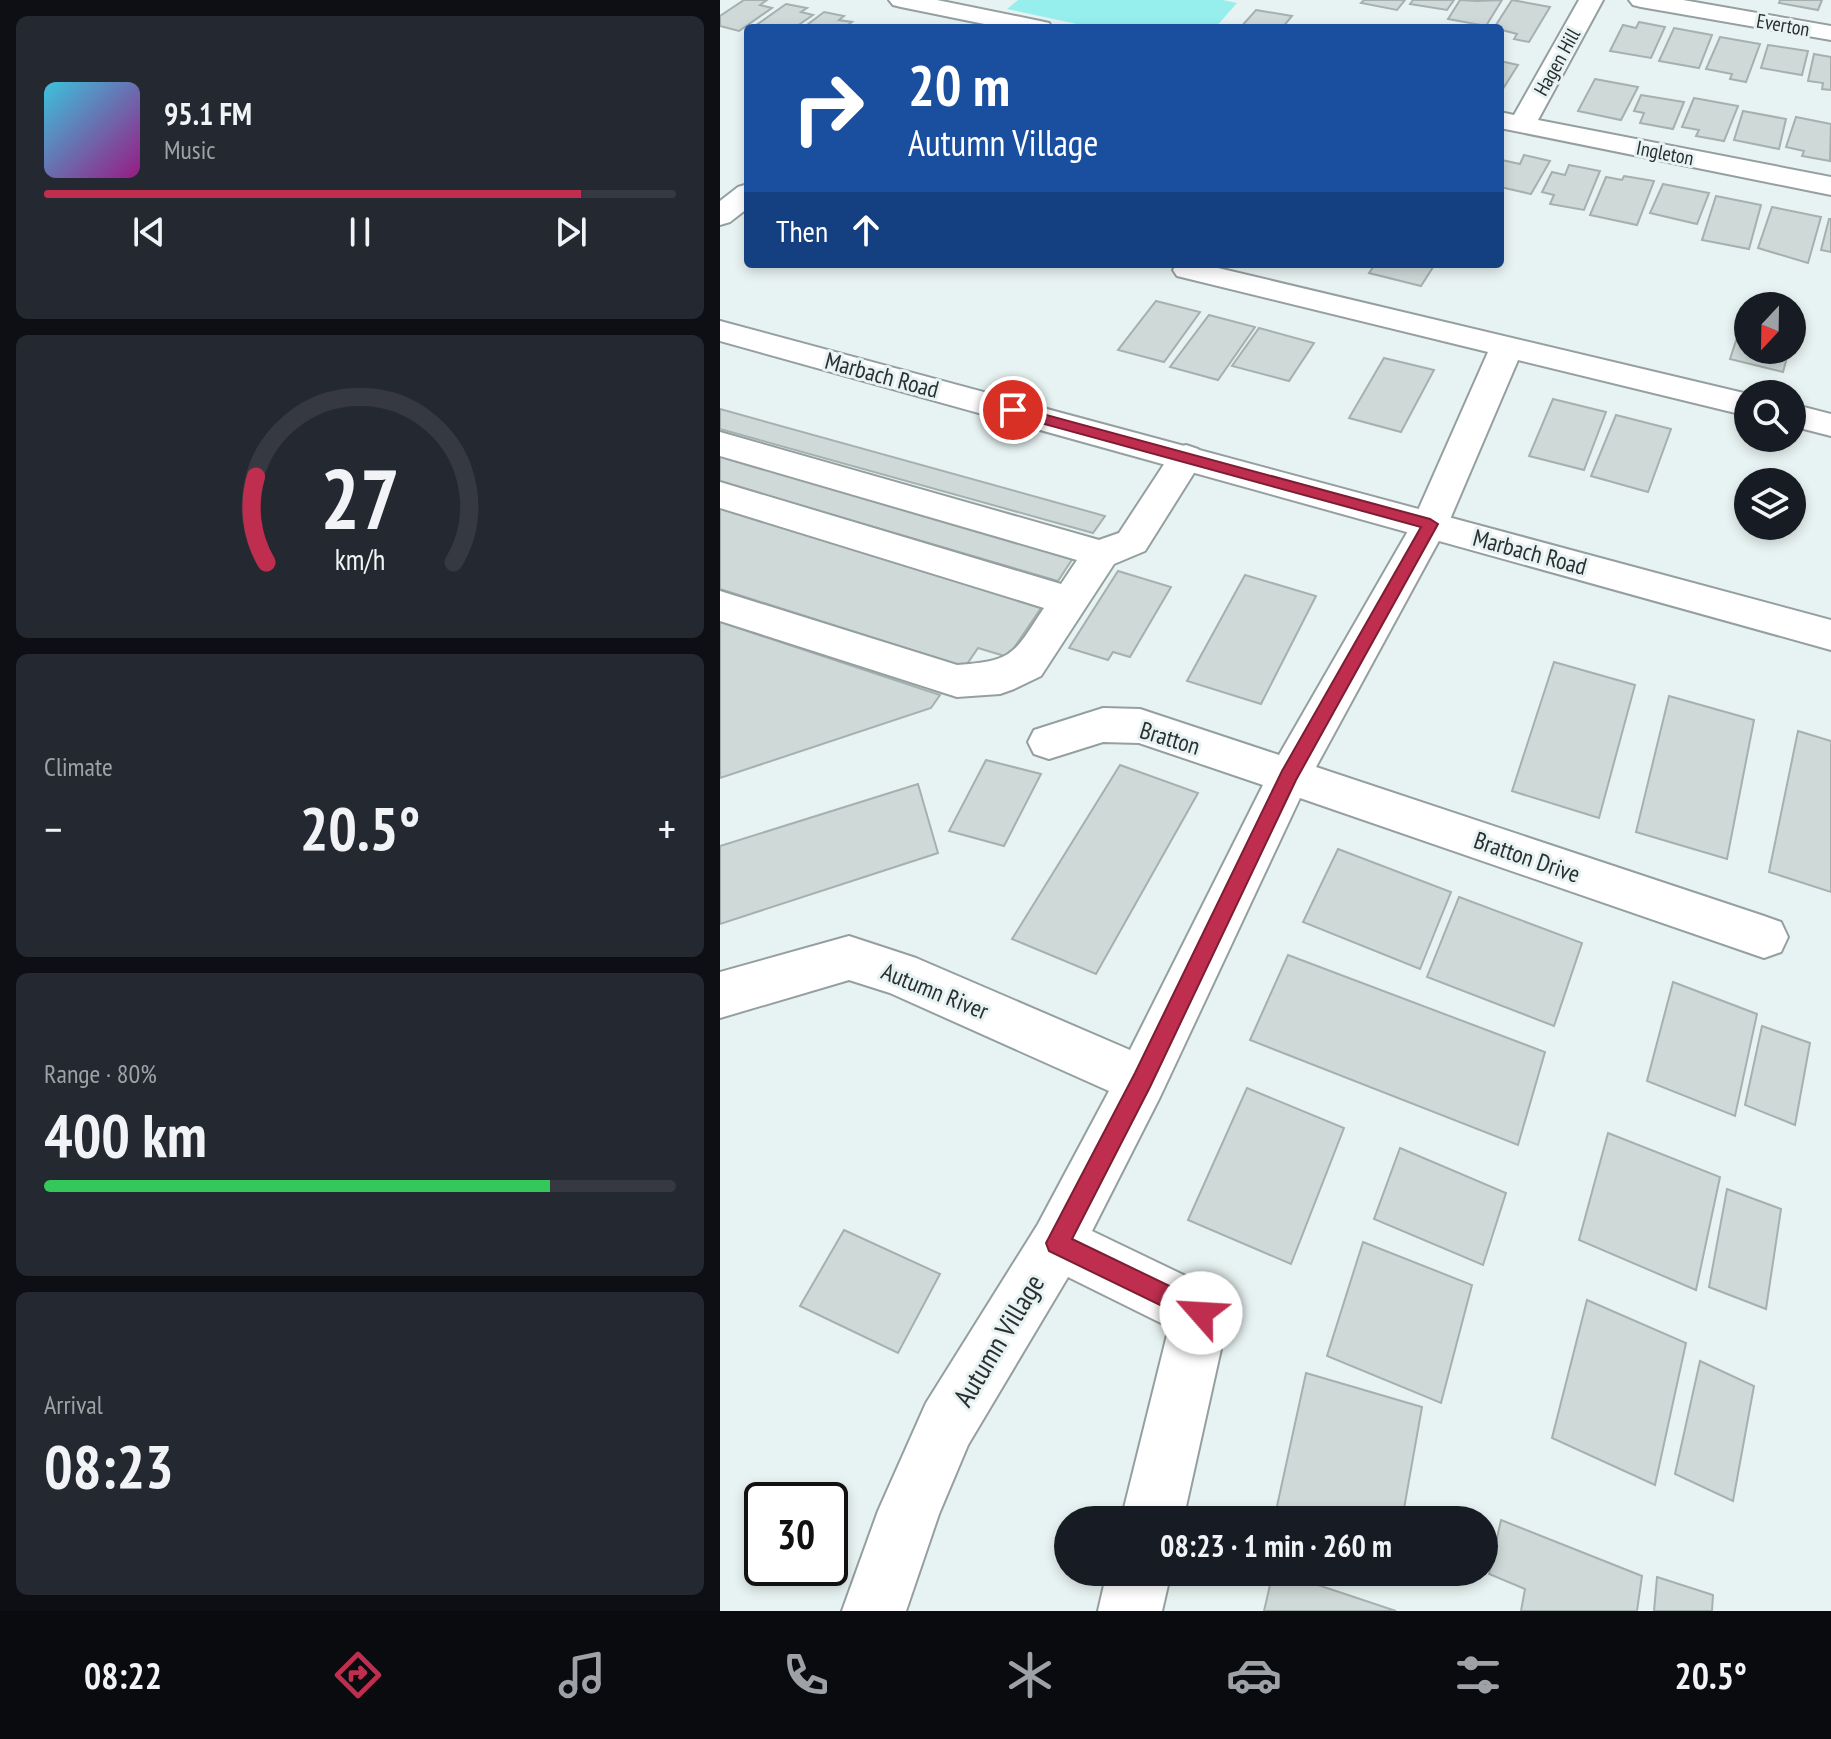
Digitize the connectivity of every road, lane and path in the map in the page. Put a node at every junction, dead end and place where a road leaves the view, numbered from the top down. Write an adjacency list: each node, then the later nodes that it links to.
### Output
1 (901, 0): 4 (street)
2 (1591, 0): 7 (street, Hagen Hill)
3 (1641, 0): 6 (street, Everton)
4 (961, 13): 5 (street)
5 (1019, 24)
6 (1831, 33)
7 (1511, 122): 8 (street, Ingleton)
8 (1831, 186)
9 (744, 196): 10 (street)
10 (720, 216)
11 (1188, 270): 13 (street)
12 (720, 331): 18 (street, Marbach Road)
13 (1507, 346): 14 (street); 20 (street, Autumn Village)
14 (1734, 402)
15 (1806, 419): 16 (street)
16 (1831, 425)
17 (720, 444): 21 (street)
18 (1186, 457): 20 (street, Marbach Road); 21 (street)
19 (720, 495): 22 (street)
20 (1430, 524): 24 (street, Marbach Road); 26 (street, Autumn Village)
21 (1101, 554): 22 (street)
22 (1069, 601): 23 (street)
23 (720, 606)
24 (1831, 635)
25 (1049, 742): 26 (street, Bratton)
26 (1289, 776): 27 (street, Bratton Drive); 29 (street, Autumn Village)
27 (1764, 937)
28 (720, 995): 29 (street, Autumn River)
29 (1142, 1080): 30 (street, Autumn Village)
30 (1057, 1243): 31 (street); 33 (street, Autumn Village)
31 (1155, 1506)
32 (1136, 1586): 34 (street)
33 (874, 1611)
34 (1130, 1611)

